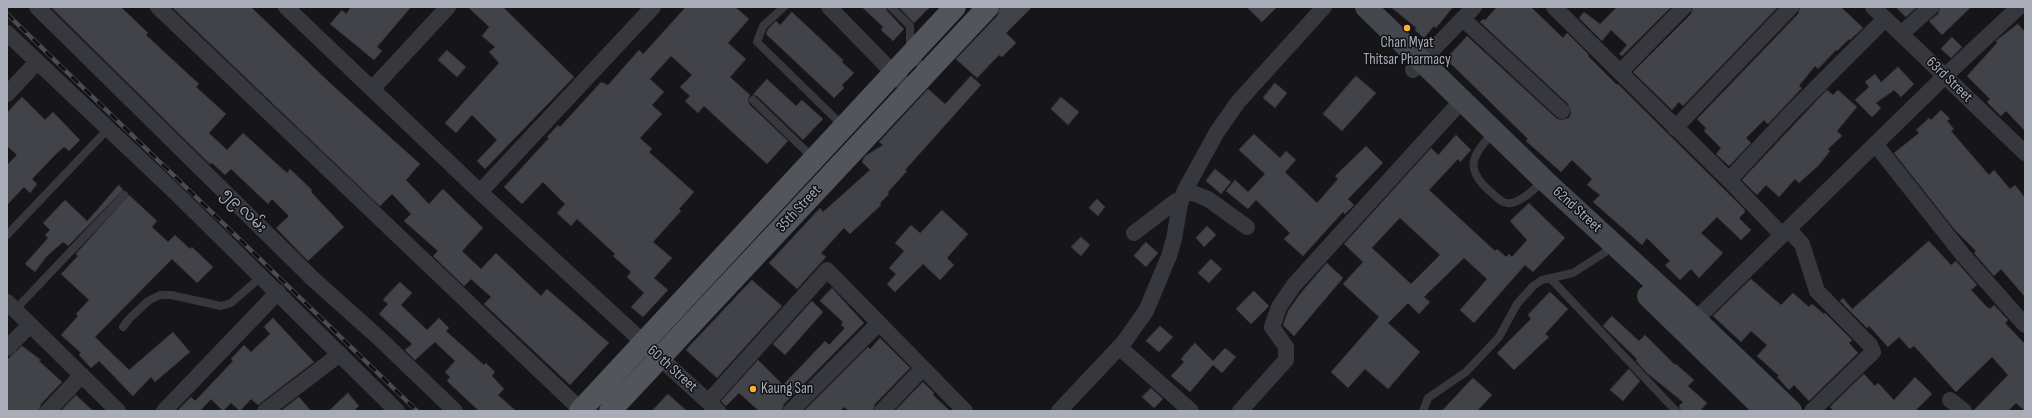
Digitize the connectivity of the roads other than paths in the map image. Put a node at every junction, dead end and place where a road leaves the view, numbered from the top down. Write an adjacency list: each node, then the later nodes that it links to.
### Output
1 (37, 7): 78 (street, ၅၉ လမ်း)
2 (158, 7): 72 (street)
3 (286, 7): 31 (street, 60 th Street)
4 (448, 7): 31 (street)
5 (653, 7): 46 (street)
6 (784, 7): 37 (lane)
7 (829, 7): 29 (street)
8 (891, 7): 24 (lane)
9 (955, 7): 24 (main road, 35th Street)
10 (988, 7): 27 (main road, 35th Street)
11 (1324, 7): 48 (street)
12 (1348, 7): 26 (main road, 62nd Street)
13 (1366, 7): 26 (main road, 62nd Street)
14 (1474, 7): 21 (street)
15 (1554, 7): 28 (street)
16 (1684, 7): 28 (street)
17 (1791, 7): 38 (street)
18 (1931, 7): 23 (street)
19 (2015, 8): 30 (street)
20 (1881, 11): 23 (street, 63rd Street); 44 (street)
21 (1463, 19): 26 (street); 36 (street)
22 (7, 33): 25 (street)
23 (1901, 34): 30 (street, 63rd Street)
24 (910, 55): 27 (lane); 29 (main road, 35th Street)
25 (37, 62): 33 (street); 39 (street)
26 (1417, 66): 35 (main road, 62nd Street); 40 (main road, 62nd Street)
27 (927, 71): 32 (main road, 35th Street)
28 (1620, 72): 38 (street)
29 (894, 73): 32 (street); 37 (main road, 35th Street)
30 (1945, 76): 41 (street); 42 (street, 63rd Street)
31 (372, 89): 46 (street, 60 th Street)
32 (910, 90): 67 (main road, 35th Street)
33 (7, 94)
34 (753, 100): 43 (lane)
35 (1454, 109): 40 (main road, 62nd Street); 85 (street)
36 (1562, 111)
37 (844, 126): 43 (main road, 35th Street)
38 (1675, 128): 44 (street)
39 (108, 129): 52 (lane); 54 (street)
40 (1490, 135): 45 (main road, 62nd Street); 45 (lane)
41 (1876, 145): 50 (street); 60 (street)
42 (2025, 153)
43 (814, 159): 63 (main road, 35th Street)
44 (1729, 180): 50 (street)
45 (1540, 184): 53 (main road, 62nd Street)
46 (480, 192): 63 (street, 60 th Street)
47 (124, 195): 57 (lane)
48 (1180, 195): 49 (street); 51 (street); 64 (street)
49 (1247, 228)
50 (1785, 232): 61 (street); 90 (street)
51 (1134, 233)
52 (7, 235)
53 (1608, 248): 55 (lane); 61 (main road, 62nd Street)
54 (262, 276): 56 (street); 62 (lane)
55 (1550, 278): 86 (lane); 87 (lane)
56 (278, 292): 66 (street); 75 (street)
57 (11, 306): 59 (street)
58 (878, 324): 68 (street); 71 (street); 80 (street)
59 (30, 325): 65 (street); 69 (street)
60 (2025, 325)
61 (1690, 326): 88 (main road, 62nd Street); 89 (main road, 62nd Street)
62 (123, 327)
63 (643, 343): 67 (street, 60 th Street); 72 (main road, 35th Street)
64 (1119, 347): 83 (street); 84 (street)
65 (7, 348)
66 (340, 354): 76 (street); 77 (street)
67 (659, 358): 71 (street, 60 th Street); 79 (main road, 35th Street)
68 (922, 369): 81 (street); 82 (street)
69 (82, 375): 73 (street); 74 (street)
70 (1950, 400): 91 (street)
71 (713, 406)
72 (581, 410)
73 (48, 411)
74 (118, 411)
75 (164, 411)
76 (265, 411)
77 (397, 411)
78 (455, 411)
79 (610, 411)
80 (791, 411)
81 (882, 411)
82 (965, 411)
83 (1059, 411)
84 (1191, 411)
85 (1240, 411)
86 (1423, 411)
87 (1676, 411)
88 (1766, 411)
89 (1791, 411)
90 (1812, 411)
91 (1964, 411)

